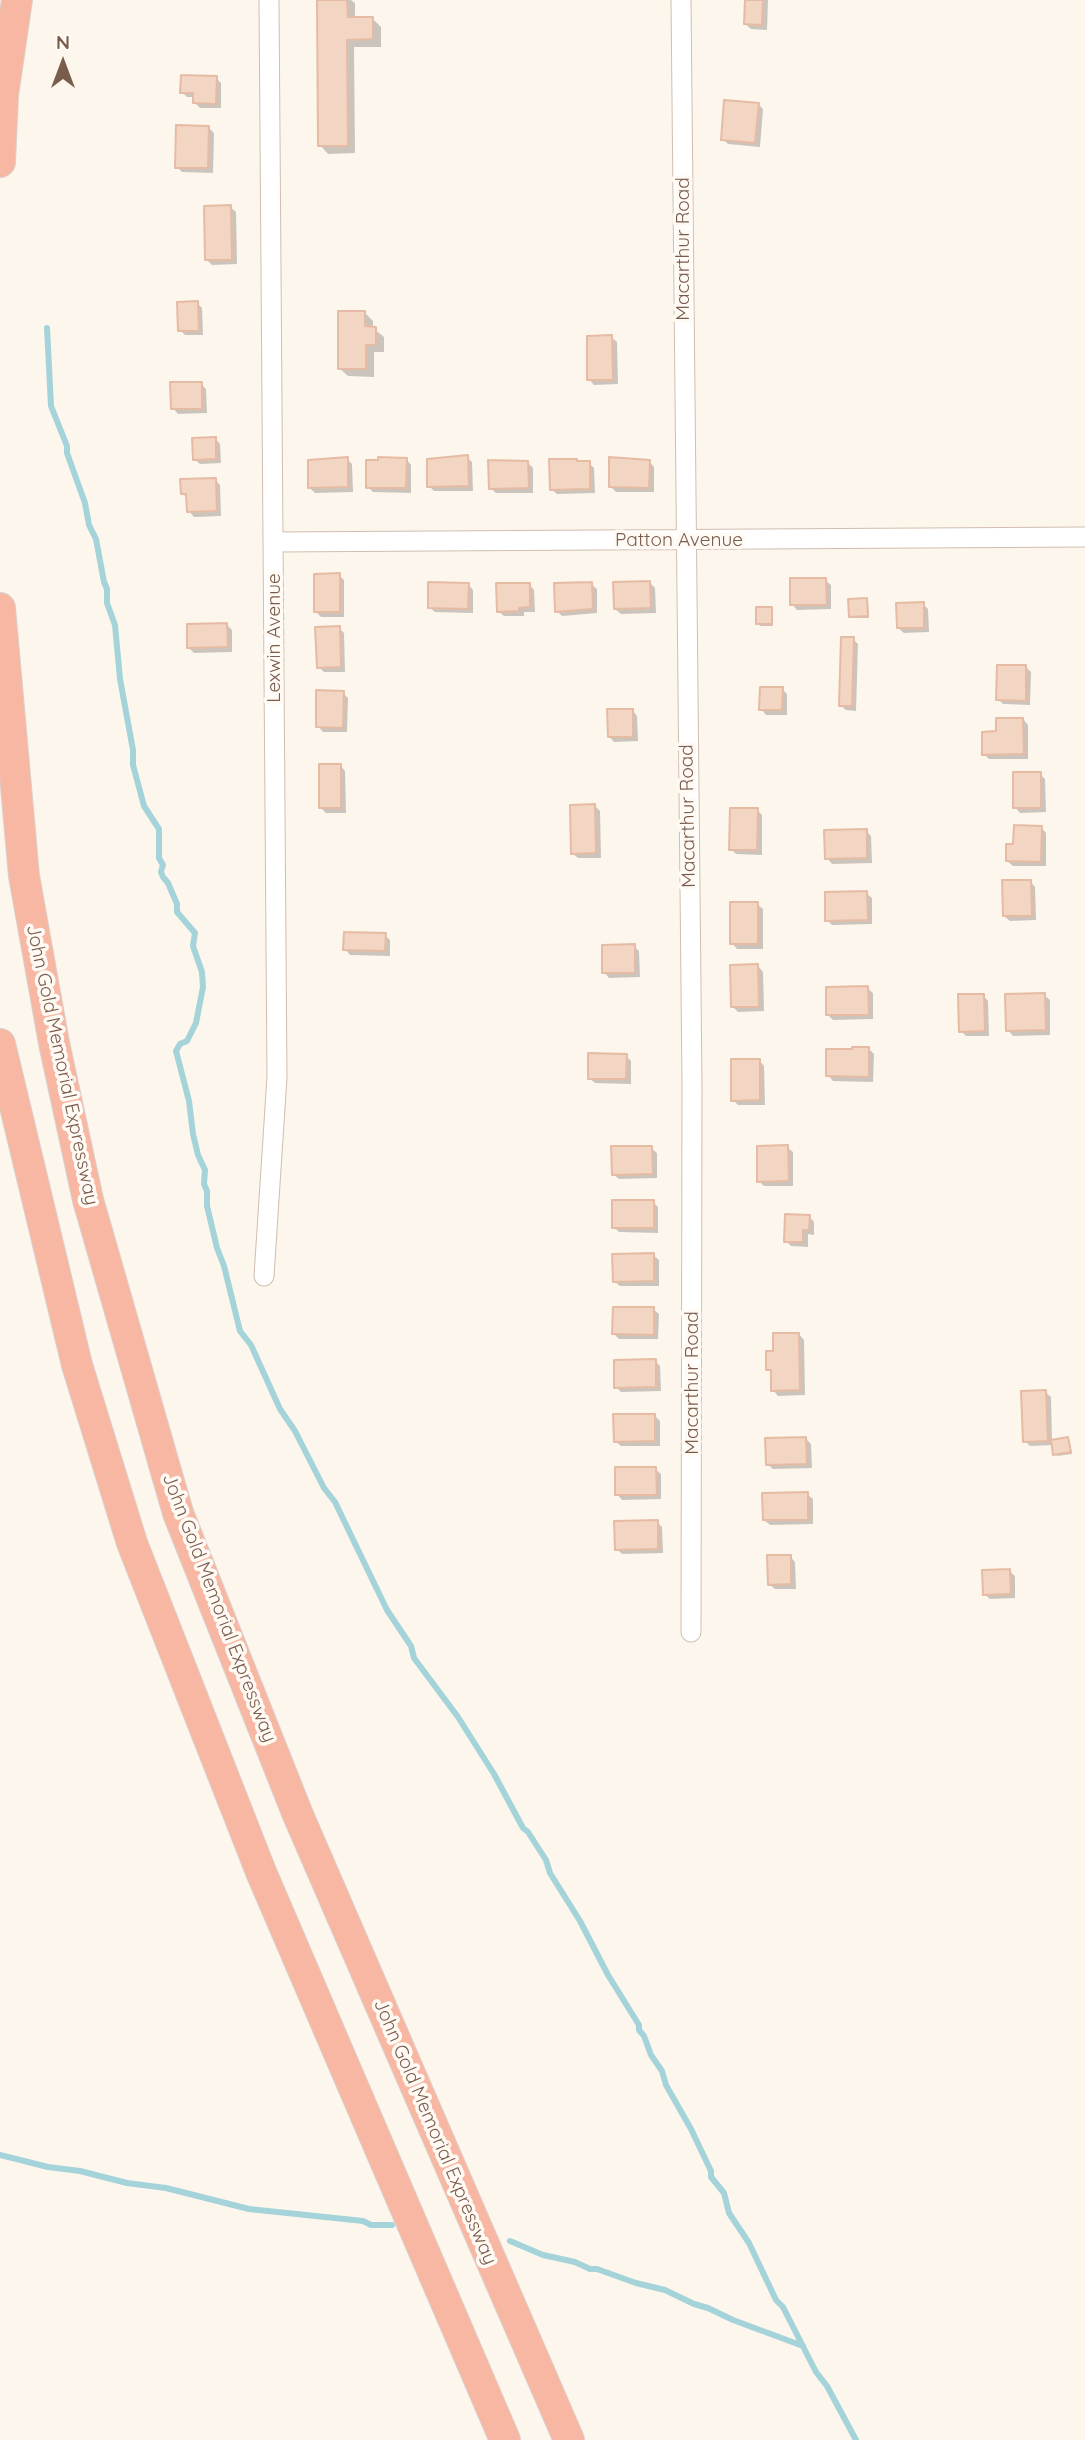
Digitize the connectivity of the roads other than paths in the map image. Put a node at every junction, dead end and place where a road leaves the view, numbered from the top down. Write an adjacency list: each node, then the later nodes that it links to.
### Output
1 (17, 0): 4 (highway)
2 (269, 0): 7 (street, Lexwin Avenue)
3 (681, 0): 6 (street, Macarthur Road)
4 (0, 162)
5 (1085, 537): 6 (street, Patton Avenue)
6 (685, 540): 7 (street, Patton Avenue); 11 (street, Macarthur Road)
7 (274, 542): 10 (street, Lexwin Avenue)
8 (0, 608): 13 (highway, John Gold Memorial Expressway)
9 (0, 1044): 12 (highway)
10 (264, 1276)
11 (691, 1632)
12 (505, 2440)
13 (569, 2440)

